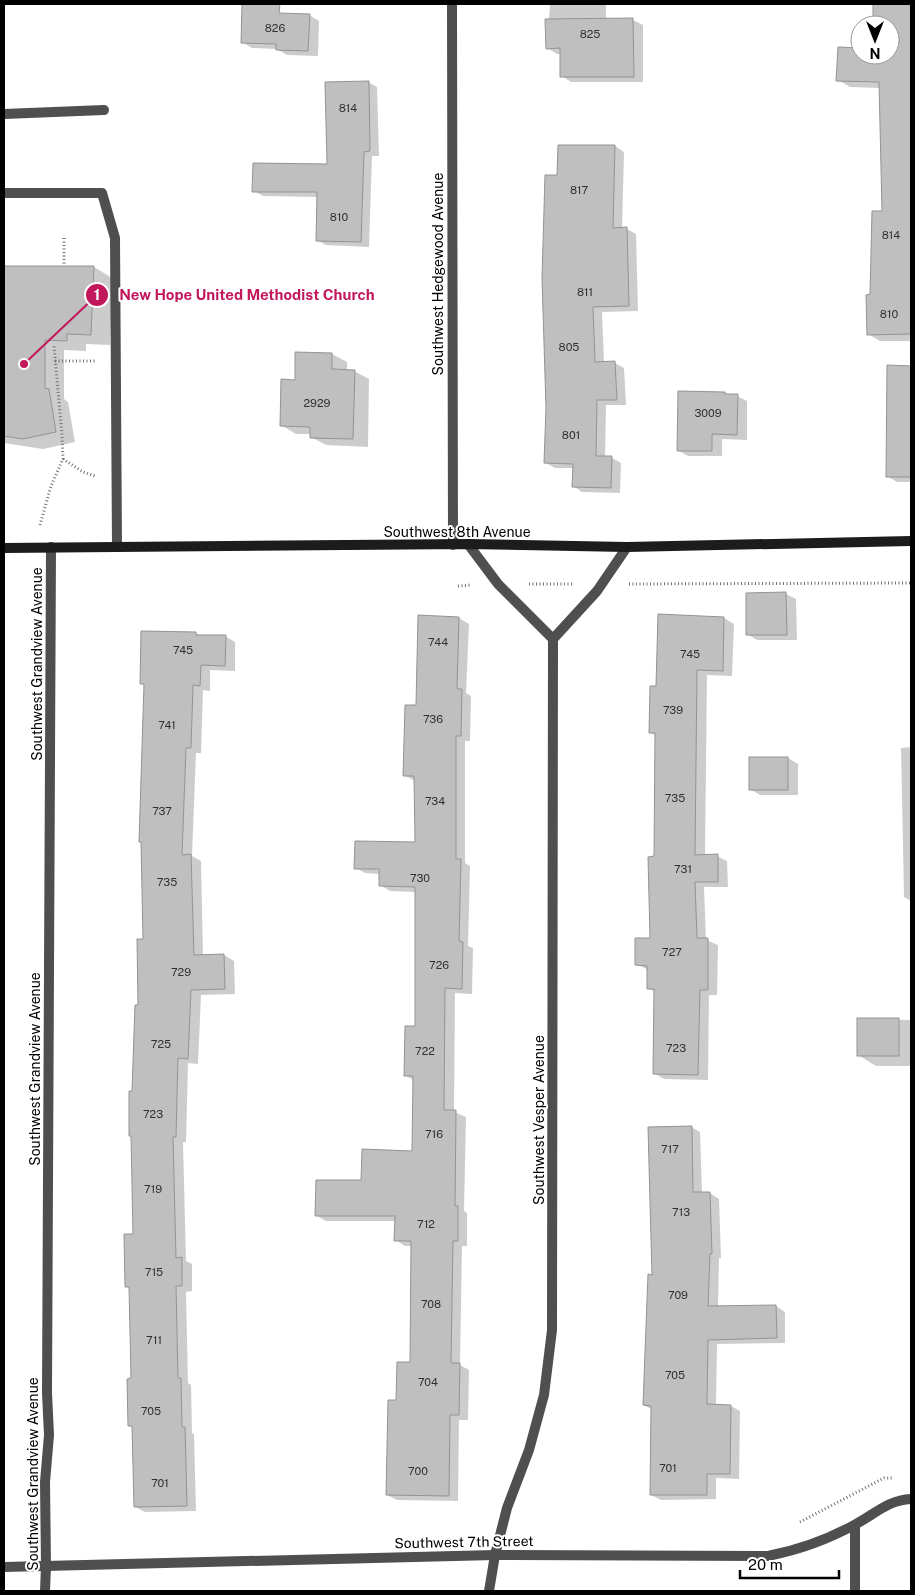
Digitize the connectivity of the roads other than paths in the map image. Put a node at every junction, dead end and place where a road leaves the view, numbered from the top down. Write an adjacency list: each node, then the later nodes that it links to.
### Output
1 (452, 4): 7 (street, Southwest Hedgewood Avenue)
2 (104, 110): 3 (street)
3 (4, 114)
4 (4, 193): 9 (street)
5 (911, 541): 10 (street, Southwest 8th Avenue)
6 (468, 544): 7 (street, Southwest 8th Avenue); 10 (street, Southwest 8th Avenue); 12 (street)
7 (452, 545): 9 (street, Southwest 8th Avenue)
8 (51, 547): 9 (street, Southwest 8th Avenue); 11 (street, Southwest 8th Avenue); 16 (street, Southwest Grandview Avenue)
9 (117, 547)
10 (626, 547): 12 (street)
11 (4, 548)
12 (554, 640): 15 (street, Southwest Vesper Avenue)
13 (911, 1499): 14 (street, Southwest 7th Street)
14 (855, 1525): 15 (street, Southwest 7th Street); 20 (street)
15 (495, 1554): 16 (street, Southwest 7th Street); 19 (street, Southwest Vesper Avenue)
16 (46, 1566): 17 (street, Southwest 7th Street); 18 (street, Southwest Grandview Avenue)
17 (4, 1567)
18 (45, 1591)
19 (489, 1591)
20 (855, 1591)

